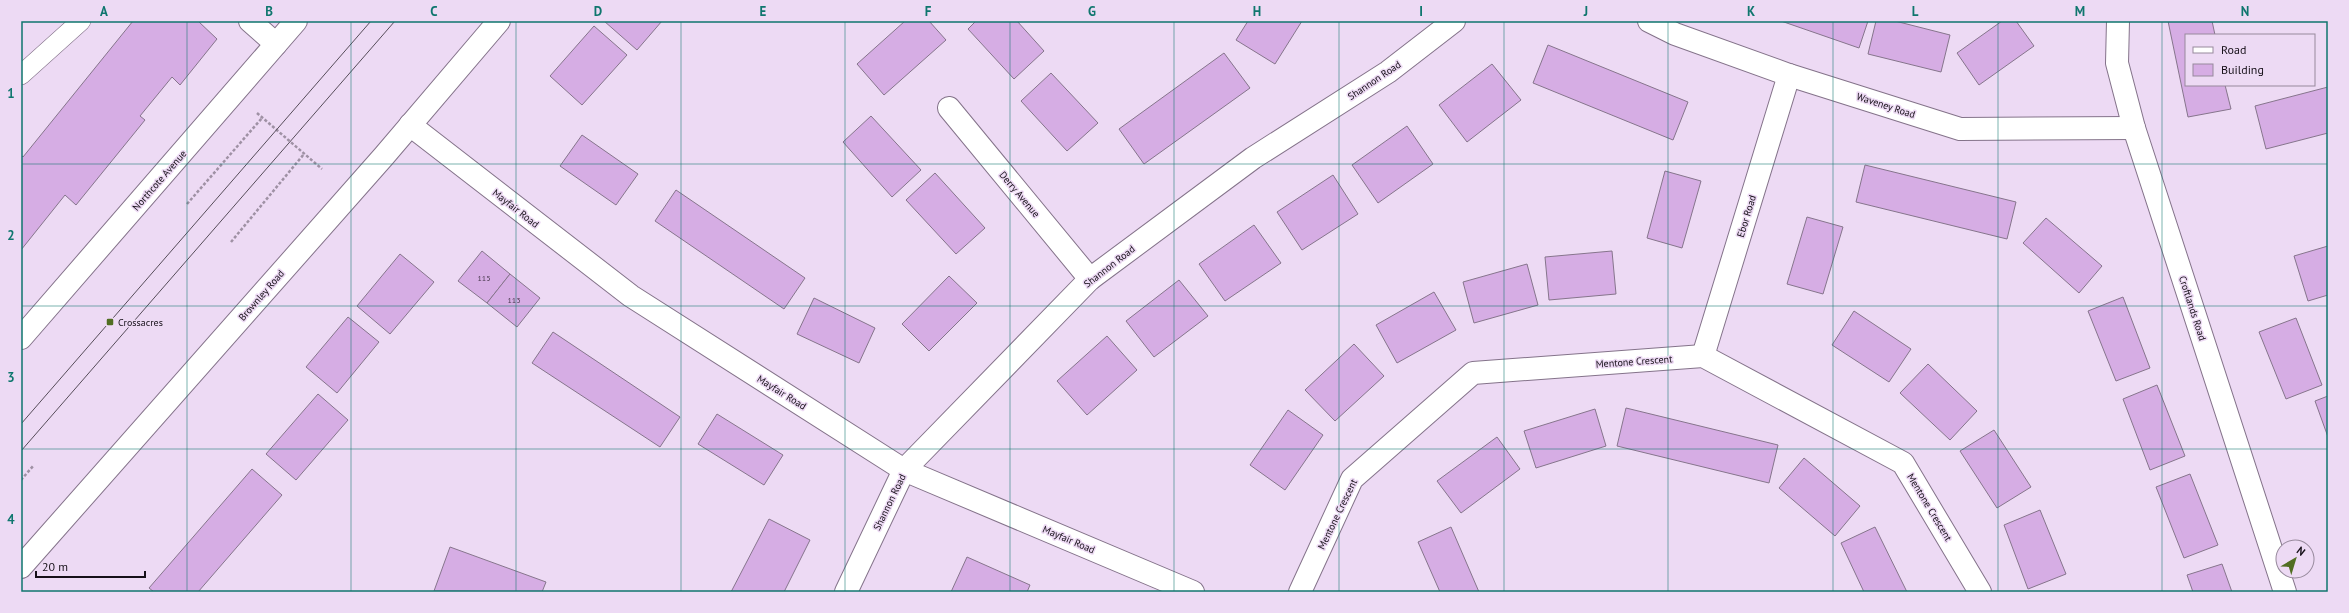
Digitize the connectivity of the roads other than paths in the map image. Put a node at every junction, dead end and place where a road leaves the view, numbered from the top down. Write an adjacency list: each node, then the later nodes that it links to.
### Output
1 (81, 21): 9 (lane)
2 (250, 21): 8 (street)
3 (296, 21): 8 (street, Northcote Avenue)
4 (498, 21): 12 (street, Brownley Road)
5 (1454, 21): 14 (street, Shannon Road)
6 (1649, 21): 10 (street, Waveney Road)
7 (2118, 21): 13 (street, Croftlands Road)
8 (276, 44): 15 (street, Northcote Avenue)
9 (21, 75)
10 (1789, 75): 13 (street, Waveney Road); 16 (street, Ebor Road)
11 (949, 108): 14 (street, Derry Avenue)
12 (410, 125): 17 (street, Mayfair Road); 18 (street, Brownley Road)
13 (2134, 128): 23 (street, Croftlands Road)
14 (1090, 279): 17 (street, Shannon Road)
15 (21, 338)
16 (1703, 356): 21 (street, Mentone Crescent); 22 (street, Mentone Crescent)
17 (904, 470): 19 (street, Shannon Road); 20 (street, Mayfair Road)
18 (21, 567)
19 (846, 592)
20 (1193, 592)
21 (1300, 592)
22 (1980, 592)
23 (2285, 592)

